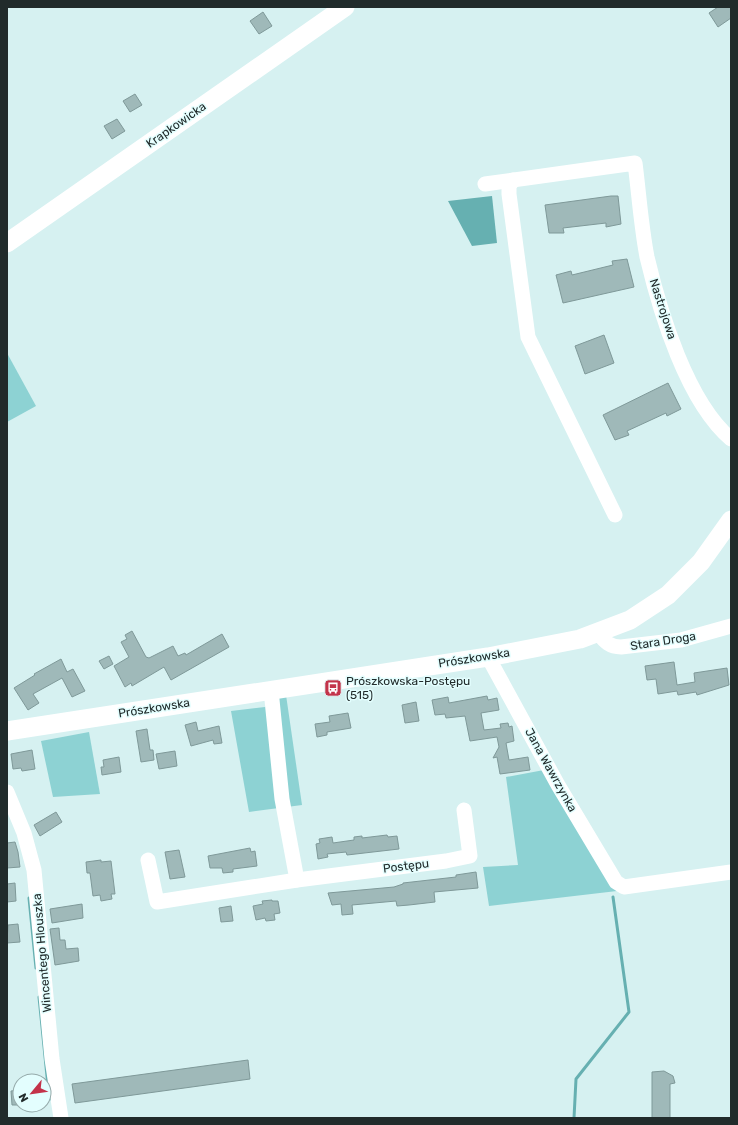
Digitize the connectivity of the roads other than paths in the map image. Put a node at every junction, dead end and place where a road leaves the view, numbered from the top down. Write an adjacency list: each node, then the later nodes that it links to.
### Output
1 (345, 7): 4 (main road, Krapkowicka)
2 (513, 180): 3 (street); 5 (street, Nastrojowa); 6 (street)
3 (485, 184)
4 (7, 243)
5 (731, 439)
6 (615, 515)
7 (731, 520): 9 (main road, Prószkowska)
8 (731, 626): 9 (street, Stara Droga)
9 (598, 633): 10 (main road, Prószkowska)
10 (488, 657): 11 (main road, Prószkowska); 16 (street, Jana Wawrzynka)
11 (272, 690): 12 (main road, Prószkowska); 17 (street)
12 (7, 731)
13 (7, 792): 18 (street, Wincentego Hlouszka)
14 (464, 810): 17 (street, Postępu)
15 (148, 860): 17 (street, Postępu)
16 (731, 872)
17 (297, 880)
18 (61, 1118)

